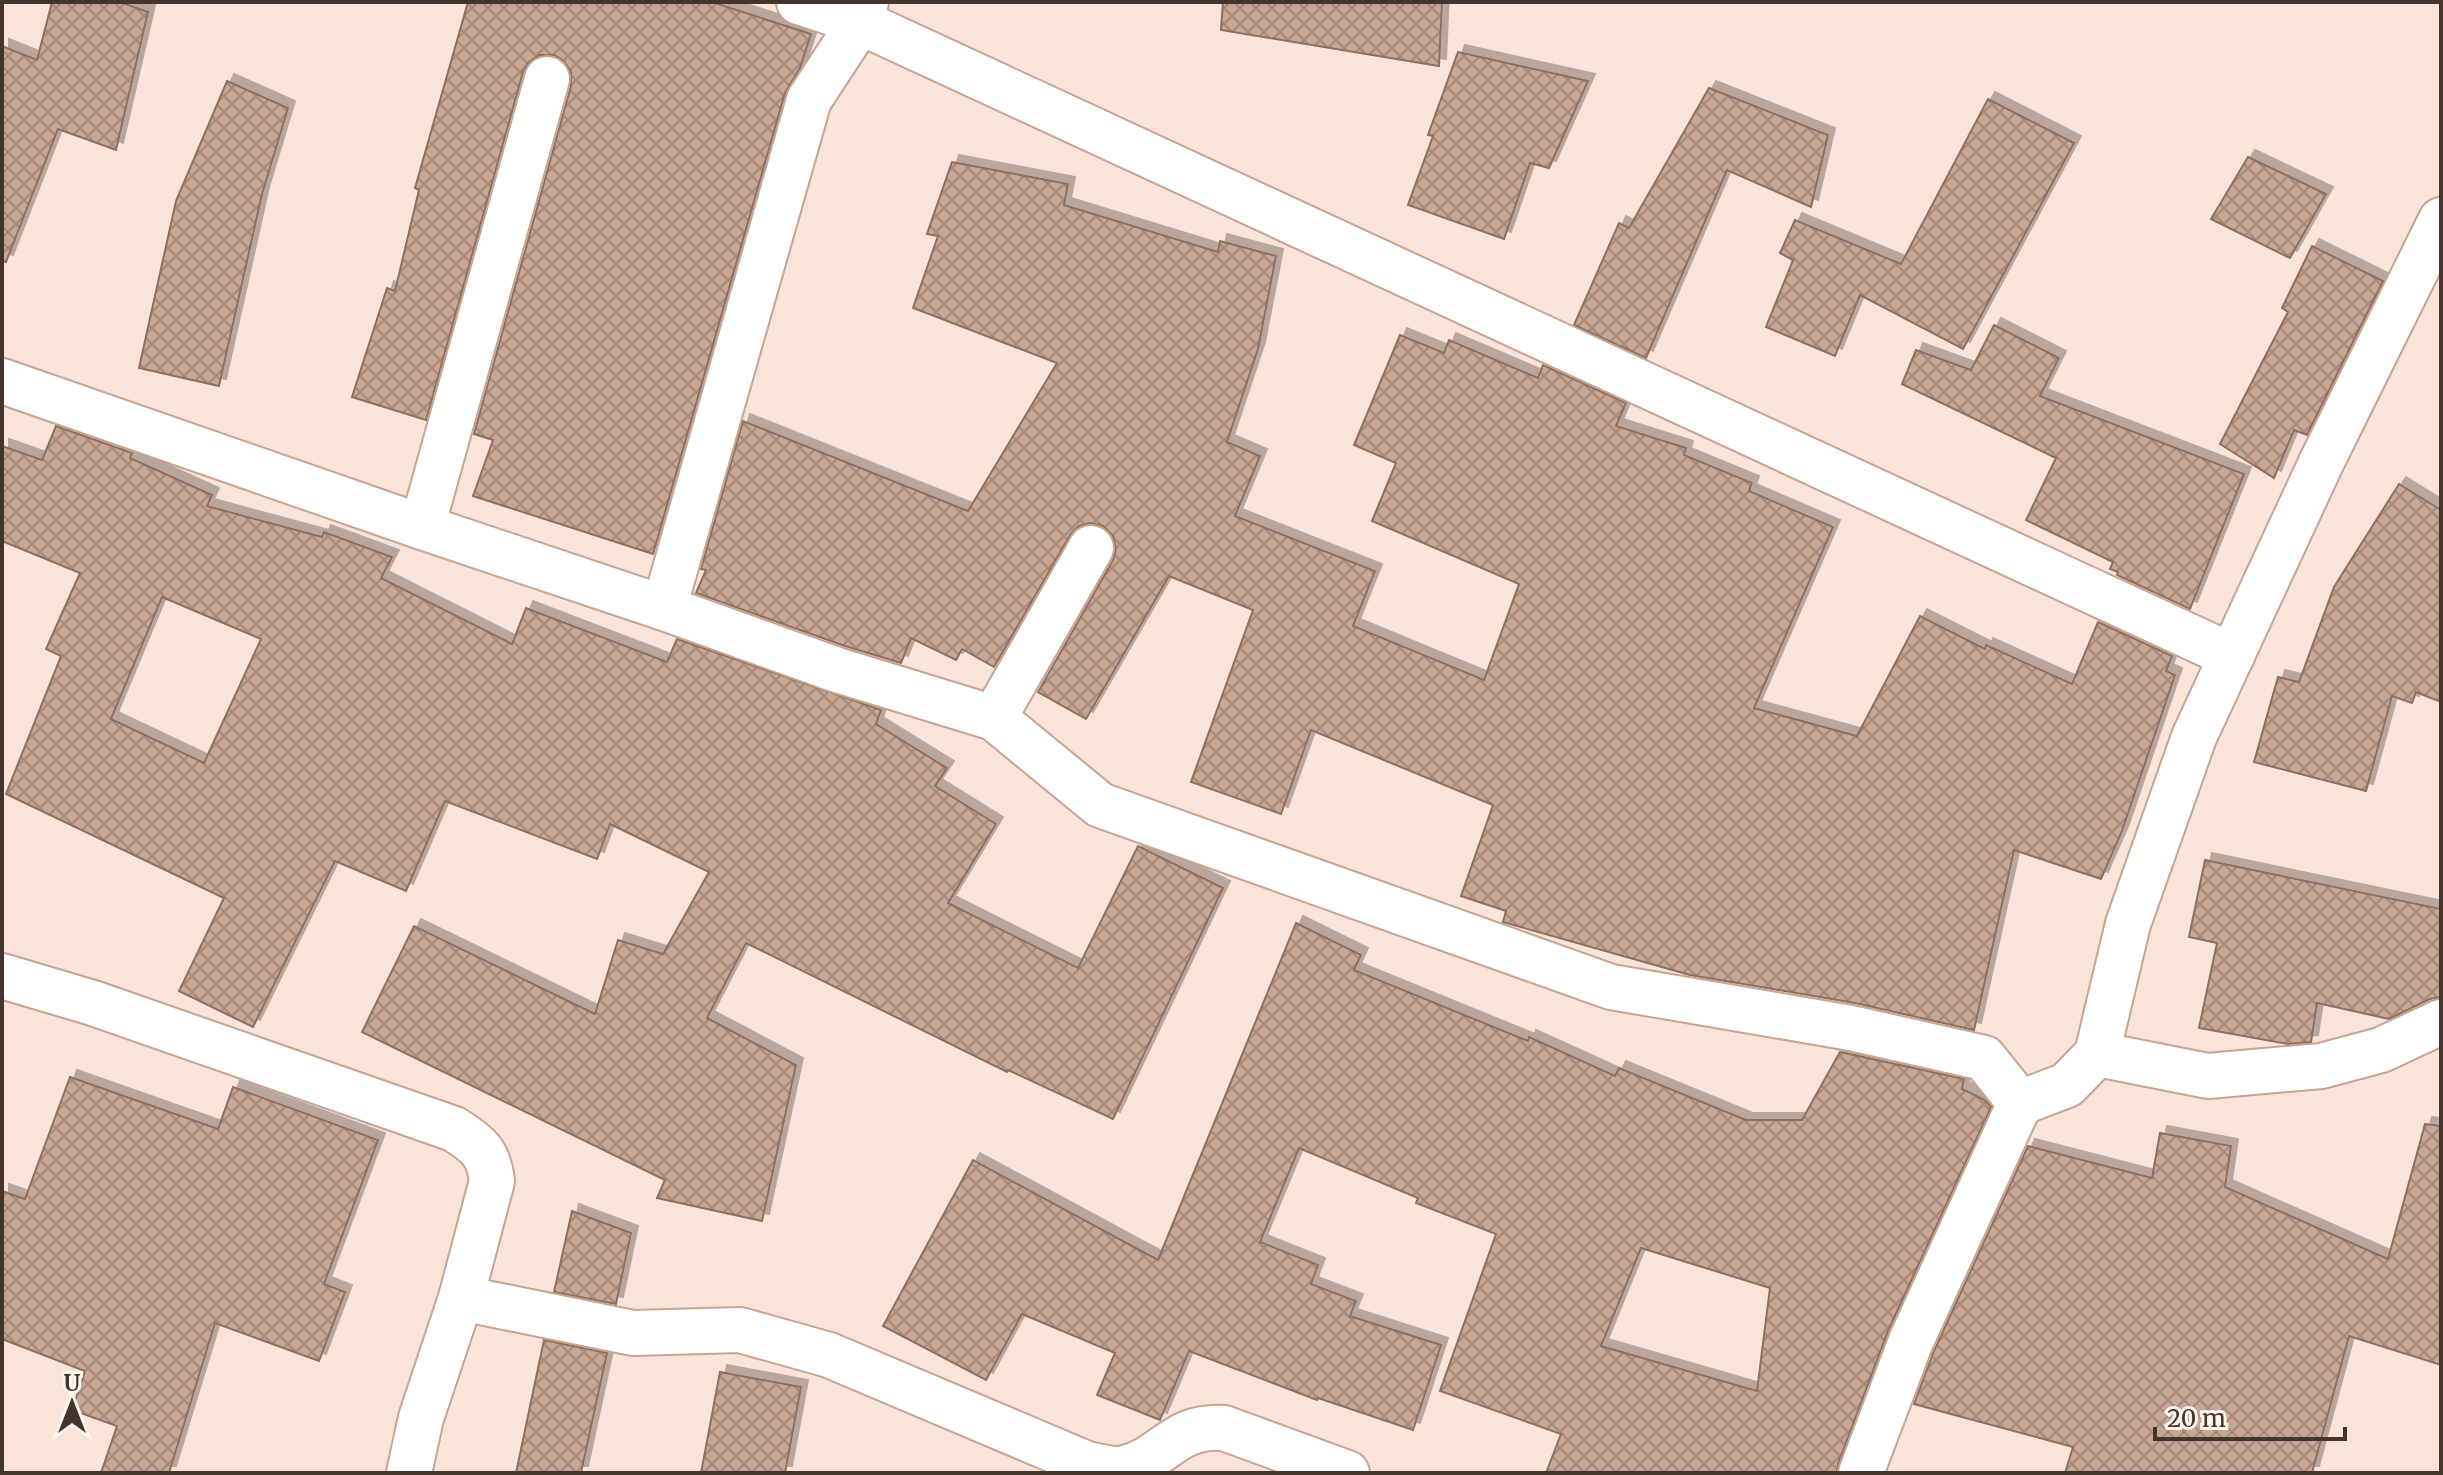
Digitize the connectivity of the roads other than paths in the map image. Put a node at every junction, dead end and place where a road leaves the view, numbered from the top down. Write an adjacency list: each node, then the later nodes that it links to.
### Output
1 (799, 2): 2 (street)
2 (863, 12): 8 (street); 9 (street)
3 (547, 79): 6 (street)
4 (2441, 220): 9 (street)
5 (2, 381): 6 (street)
6 (422, 527): 8 (street)
7 (1091, 548): 10 (street)
8 (664, 608): 10 (street)
9 (2232, 656): 13 (street)
10 (994, 718): 14 (street)
11 (2, 976): 15 (street)
12 (2441, 1022): 13 (street)
13 (2097, 1054): 14 (street)
14 (2020, 1103): 18 (street)
15 (461, 1298): 16 (street); 17 (street)
16 (409, 1473)
17 (1347, 1473)
18 (1861, 1473)

